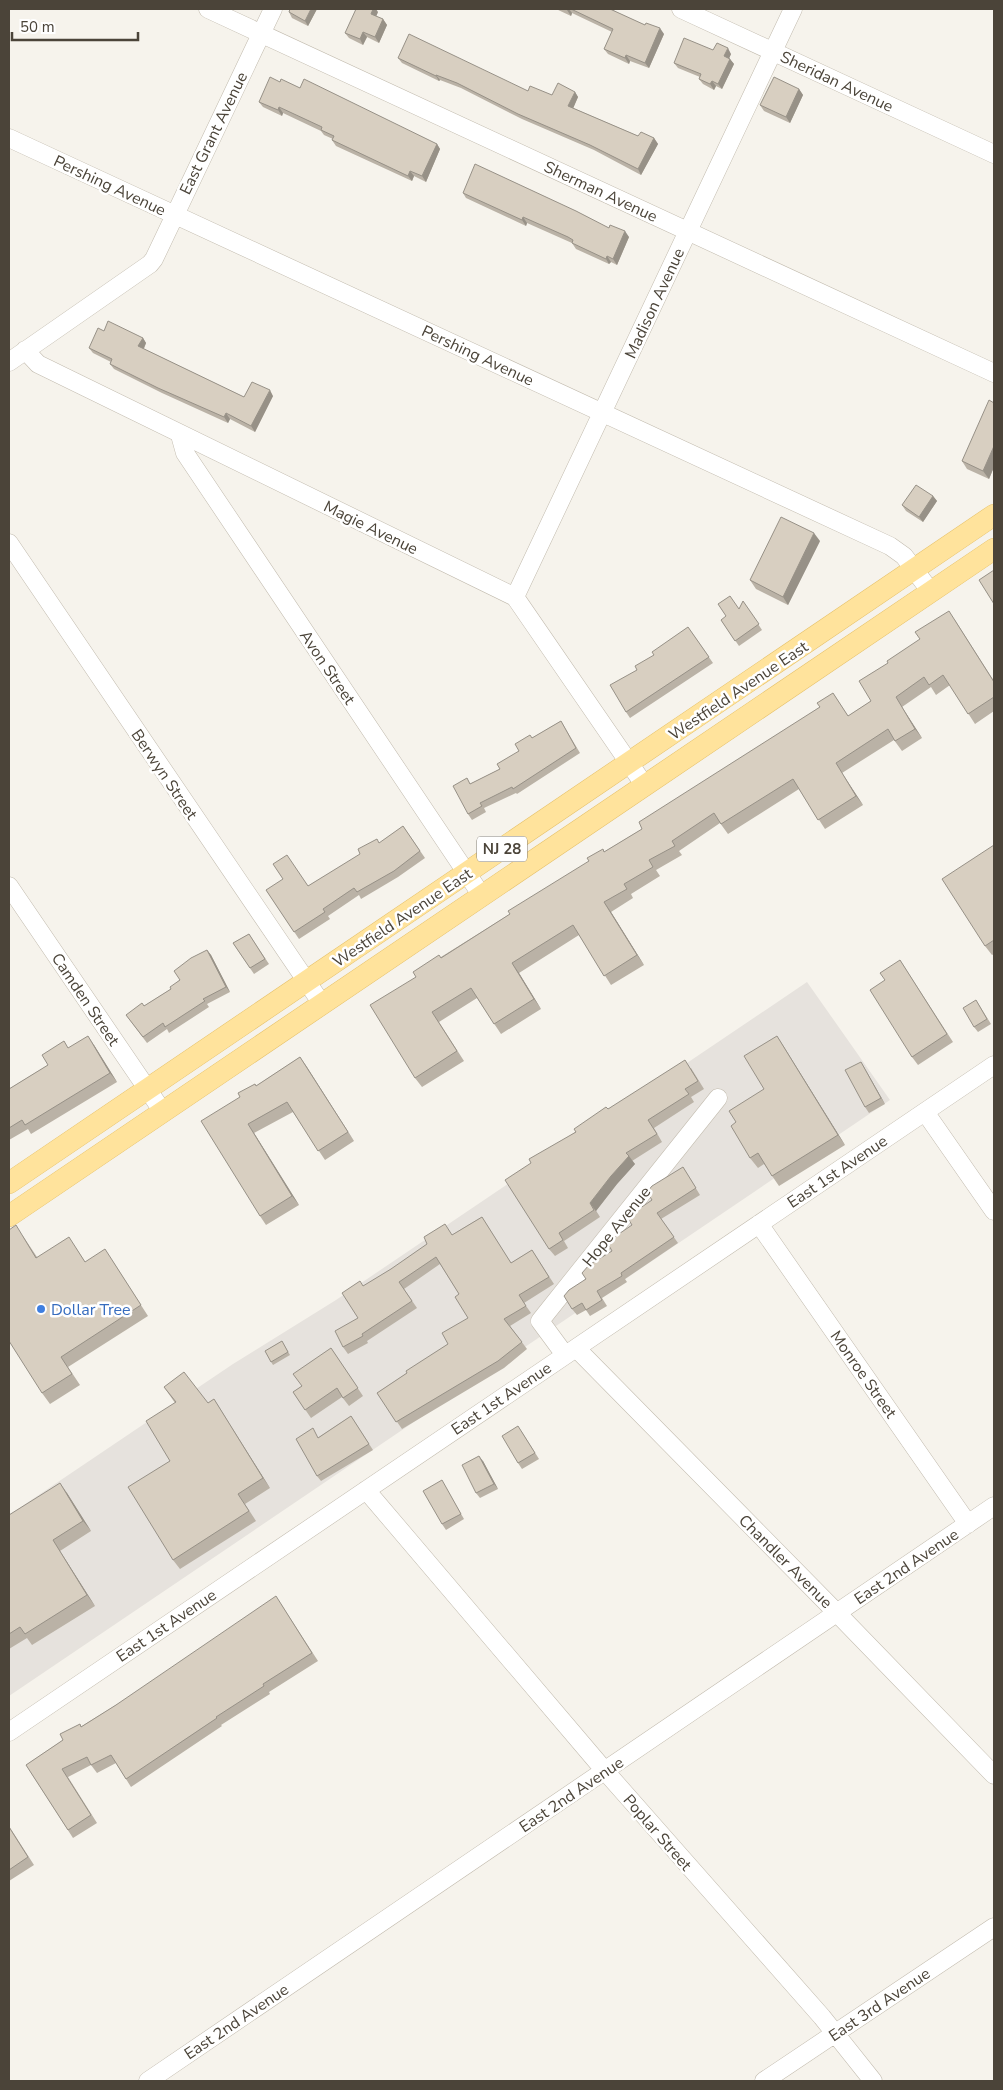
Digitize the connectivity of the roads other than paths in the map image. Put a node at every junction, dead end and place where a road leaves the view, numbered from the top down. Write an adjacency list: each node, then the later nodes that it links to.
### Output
1 (208, 9): 5 (street, Sherman Avenue)
2 (273, 9): 5 (street, East Grant Avenue)
3 (681, 9): 6 (street, Sheridan Avenue)
4 (793, 9): 6 (street, Madison Avenue)
5 (261, 33): 9 (street, East Grant Avenue); 10 (street, Sherman Avenue)
6 (773, 51): 8 (street, Sheridan Avenue); 10 (street, Madison Avenue)
7 (9, 138): 9 (street, Pershing Avenue)
8 (994, 154)
9 (174, 214): 11 (street, East Grant Avenue); 14 (street, Pershing Avenue)
10 (688, 231): 13 (street, Sherman Avenue); 14 (street, Madison Avenue)
11 (25, 350): 12 (street, East Grant Avenue); 15 (street, Magie Avenue)
12 (9, 362)
13 (994, 373)
14 (602, 412): 19 (street, Pershing Avenue); 21 (street, Madison Avenue)
15 (180, 435): 21 (street, Magie Avenue); 26 (street, Avon Street)
16 (994, 516): 19 (main road, Westfield Avenue East / NJ 28)
17 (9, 543): 29 (street, Berwyn Street)
18 (994, 549): 20 (main road, Westfield Avenue East / NJ 28)
19 (915, 569): 20 (street, Pershing Avenue); 22 (main road, Westfield Avenue East / NJ 28)
20 (931, 592): 23 (main road, Westfield Avenue East / NJ 28)
21 (514, 597): 24 (street, Magie Avenue)
22 (773, 666): 23 (main road); 24 (main road, Westfield Avenue East / NJ 28)
23 (788, 688): 25 (main road, Westfield Avenue East / NJ 28)
24 (629, 763): 25 (street, Magie Avenue); 26 (main road, Westfield Avenue East / NJ 28)
25 (645, 786): 28 (main road, Westfield Avenue East / NJ 28)
26 (466, 873): 28 (street, Avon Street); 29 (main road, Westfield Avenue East / NJ 28)
27 (9, 886): 32 (street, Camden Street)
28 (482, 896): 30 (main road, Westfield Avenue East / NJ 28)
29 (306, 981): 30 (street, Berwyn Street); 32 (main road, Westfield Avenue East / NJ 28)
30 (322, 1004): 34 (main road, Westfield Avenue East / NJ 28)
31 (994, 1064): 35 (street, East 1st Avenue)
32 (147, 1089): 34 (street, Camden Street); 36 (main road, Westfield Avenue East / NJ 28)
33 (718, 1098): 40 (street, Hope Avenue)
34 (163, 1112): 38 (main road, Westfield Avenue East / NJ 28)
35 (925, 1112): 37 (street); 39 (street, East 1st Avenue)
36 (9, 1183)
37 (994, 1211)
38 (9, 1216)
39 (759, 1224): 40 (street, East 1st Avenue); 43 (street, Monroe Street)
40 (570, 1351): 41 (street, East 1st Avenue); 44 (street, Chandler Avenue)
41 (366, 1490): 45 (street, East 1st Avenue); 46 (street, Poplar Street)
42 (994, 1506): 43 (street, East 2nd Avenue)
43 (968, 1524): 44 (street, East 2nd Avenue)
44 (837, 1613): 46 (street, East 2nd Avenue); 47 (street, Chandler Avenue)
45 (9, 1732)
46 (605, 1771): 49 (street, Poplar Street); 50 (street, East 2nd Avenue)
47 (994, 1775)
48 (994, 1927): 49 (street, East 3rd Avenue)
49 (834, 2033): 51 (street, East 3rd Avenue); 52 (street, Poplar Street)
50 (148, 2081)
51 (764, 2081)
52 (873, 2081)

